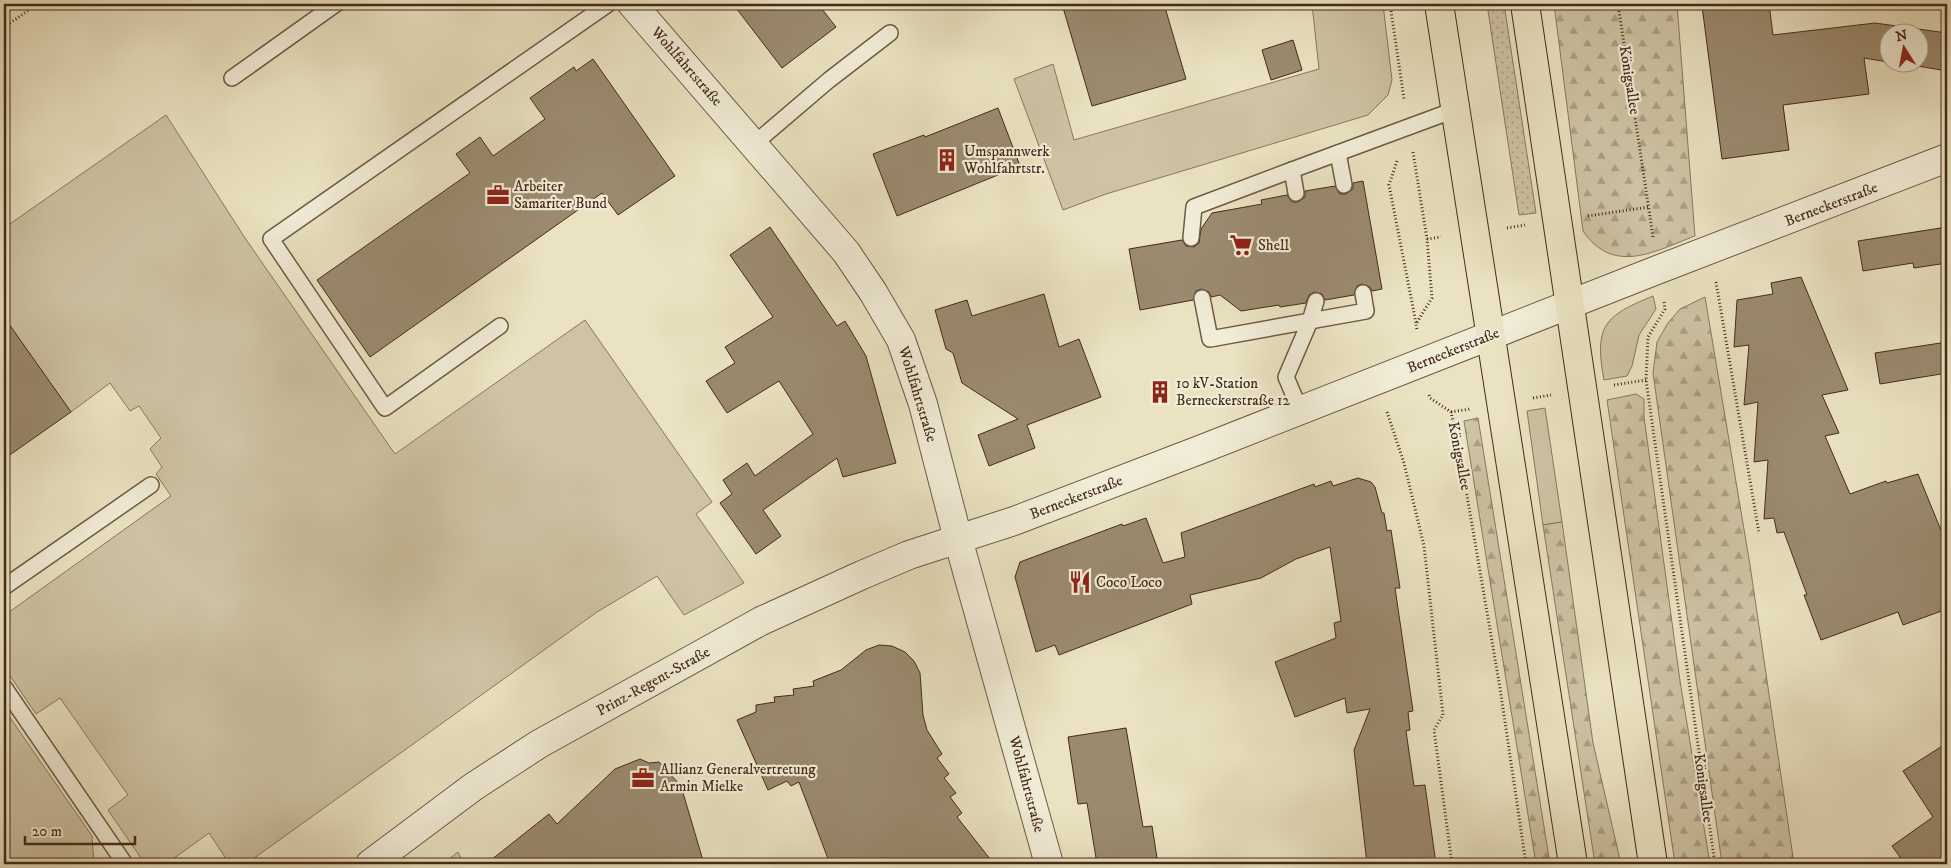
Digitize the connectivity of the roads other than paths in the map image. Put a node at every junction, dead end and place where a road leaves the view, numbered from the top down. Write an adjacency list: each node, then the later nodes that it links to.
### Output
1 (336, 4): 7 (lane)
2 (608, 4): 21 (lane)
3 (632, 4): 9 (street, Wohlfahrtstraße)
4 (1439, 4): 8 (main road)
5 (1525, 4): 19 (main road)
6 (890, 33): 9 (lane)
7 (232, 78)
8 (1457, 109): 10 (lane); 22 (main road)
9 (754, 144): 25 (street, Wohlfahrtstraße)
10 (1338, 153): 12 (lane); 13 (lane)
11 (1947, 158): 19 (street, Berneckerstraße)
12 (1292, 170): 14 (lane); 15 (lane)
13 (1344, 185)
14 (1296, 193)
15 (1191, 238)
16 (1363, 293): 20 (lane)
17 (1202, 298): 20 (lane)
18 (1316, 301): 20 (lane)
19 (1570, 304): 22 (street, Berneckerstraße); 32 (main road)
20 (1310, 321): 23 (lane)
21 (500, 326)
22 (1492, 335): 23 (street, Berneckerstraße); 31 (main road)
23 (1300, 410): 25 (street, Berneckerstraße)
24 (152, 485): 26 (lane)
25 (958, 539): 29 (street, Prinz-Regent-Straße); 30 (street, Wohlfahrtstraße)
26 (4, 587)
27 (4, 687): 28 (lane)
28 (125, 864)
29 (370, 864)
30 (1049, 864)
31 (1573, 864)
32 (1653, 864)

